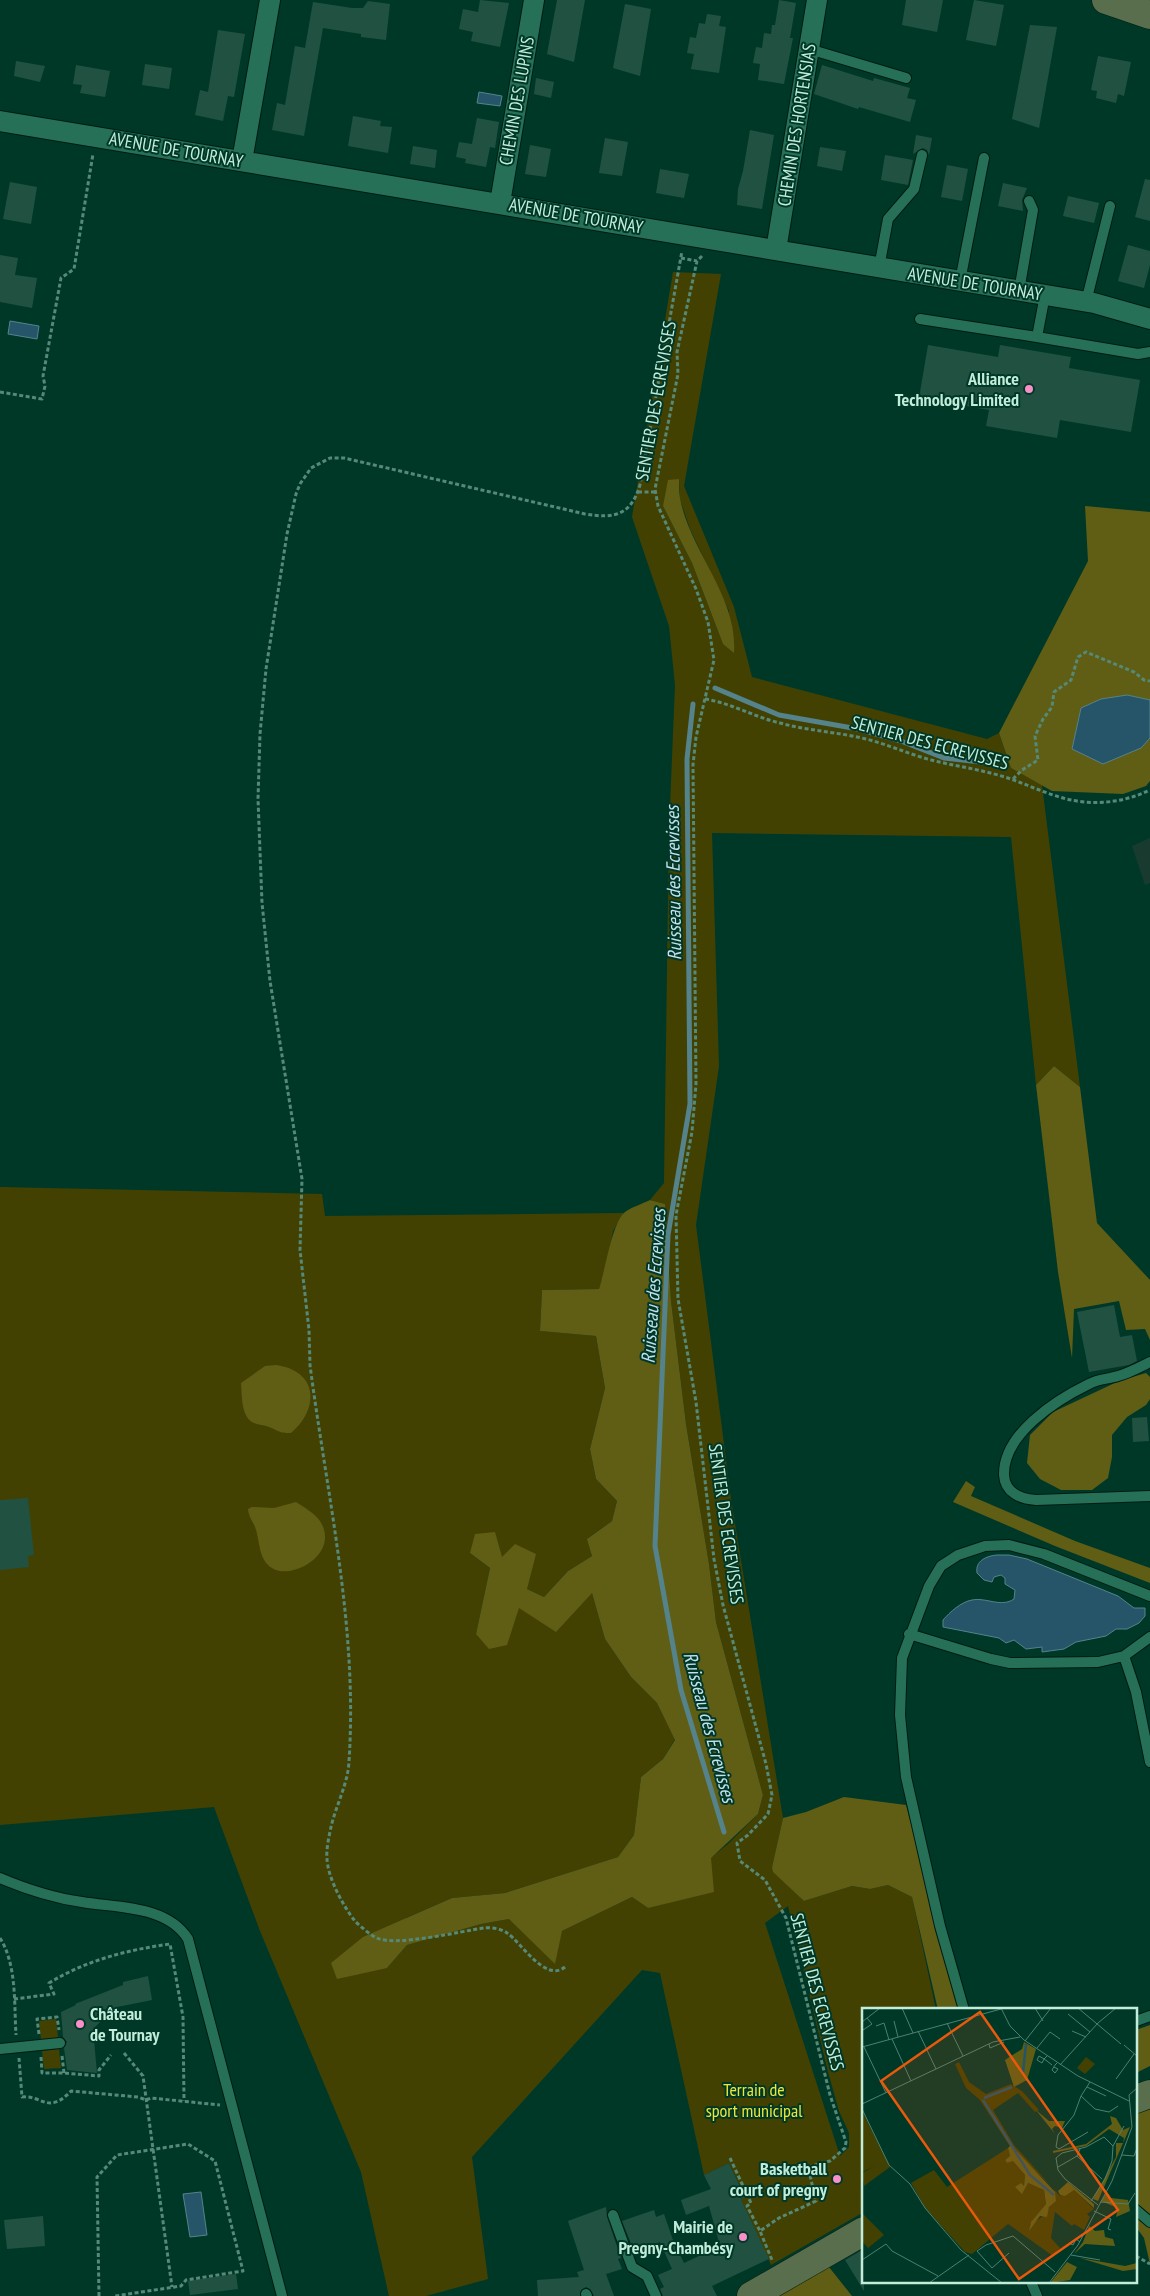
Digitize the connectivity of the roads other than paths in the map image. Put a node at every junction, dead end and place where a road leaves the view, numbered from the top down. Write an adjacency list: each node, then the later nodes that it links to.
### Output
1 (270, 0): 11 (street)
2 (534, 0): 13 (street, CHEMIN DES LUPINS)
3 (817, 0): 6 (street, CHEMIN DES HORTENSIAS)
4 (1106, 0): 5 (street)
5 (1149, 12)
6 (809, 49): 7 (lane); 15 (street, CHEMIN DES HORTENSIAS)
7 (906, 78)
8 (0, 121): 11 (street, AVENUE DE TOURNAY)
9 (922, 156): 16 (lane)
10 (984, 158): 17 (lane)
11 (242, 161): 13 (street, AVENUE DE TOURNAY)
12 (1029, 201): 18 (lane)
13 (500, 203): 15 (street, AVENUE DE TOURNAY)
14 (1110, 206): 20 (lane)
15 (776, 250): 16 (street, AVENUE DE TOURNAY)
16 (879, 268): 17 (street, AVENUE DE TOURNAY)
17 (960, 281): 18 (street, AVENUE DE TOURNAY)
18 (1019, 291): 19 (street, AVENUE DE TOURNAY)
19 (1045, 295): 20 (street, AVENUE DE TOURNAY); 23 (lane)
20 (1086, 302): 22 (street, AVENUE DE TOURNAY)
21 (920, 319): 23 (lane)
22 (1150, 319)
23 (1037, 337): 24 (lane)
24 (1150, 352)
25 (1150, 1362): 26 (lane)
26 (1150, 1496)
27 (1150, 1596): 28 (lane)
28 (909, 1634): 30 (lane); 33 (lane)
29 (1150, 1637): 30 (lane)
30 (1124, 1656): 31 (lane)
31 (1150, 1762)
32 (0, 1878): 43 (lane)
33 (963, 2008)
34 (60, 2044): 35 (lane)
35 (10, 2048)
36 (1150, 2094): 37 (street)
37 (1138, 2098)
38 (1138, 2212): 40 (lane)
39 (613, 2215): 44 (lane)
40 (1150, 2222)
41 (862, 2232): 45 (street)
42 (1032, 2284): 46 (lane)
43 (282, 2296)
44 (656, 2296)
45 (751, 2296)
46 (1037, 2296)

